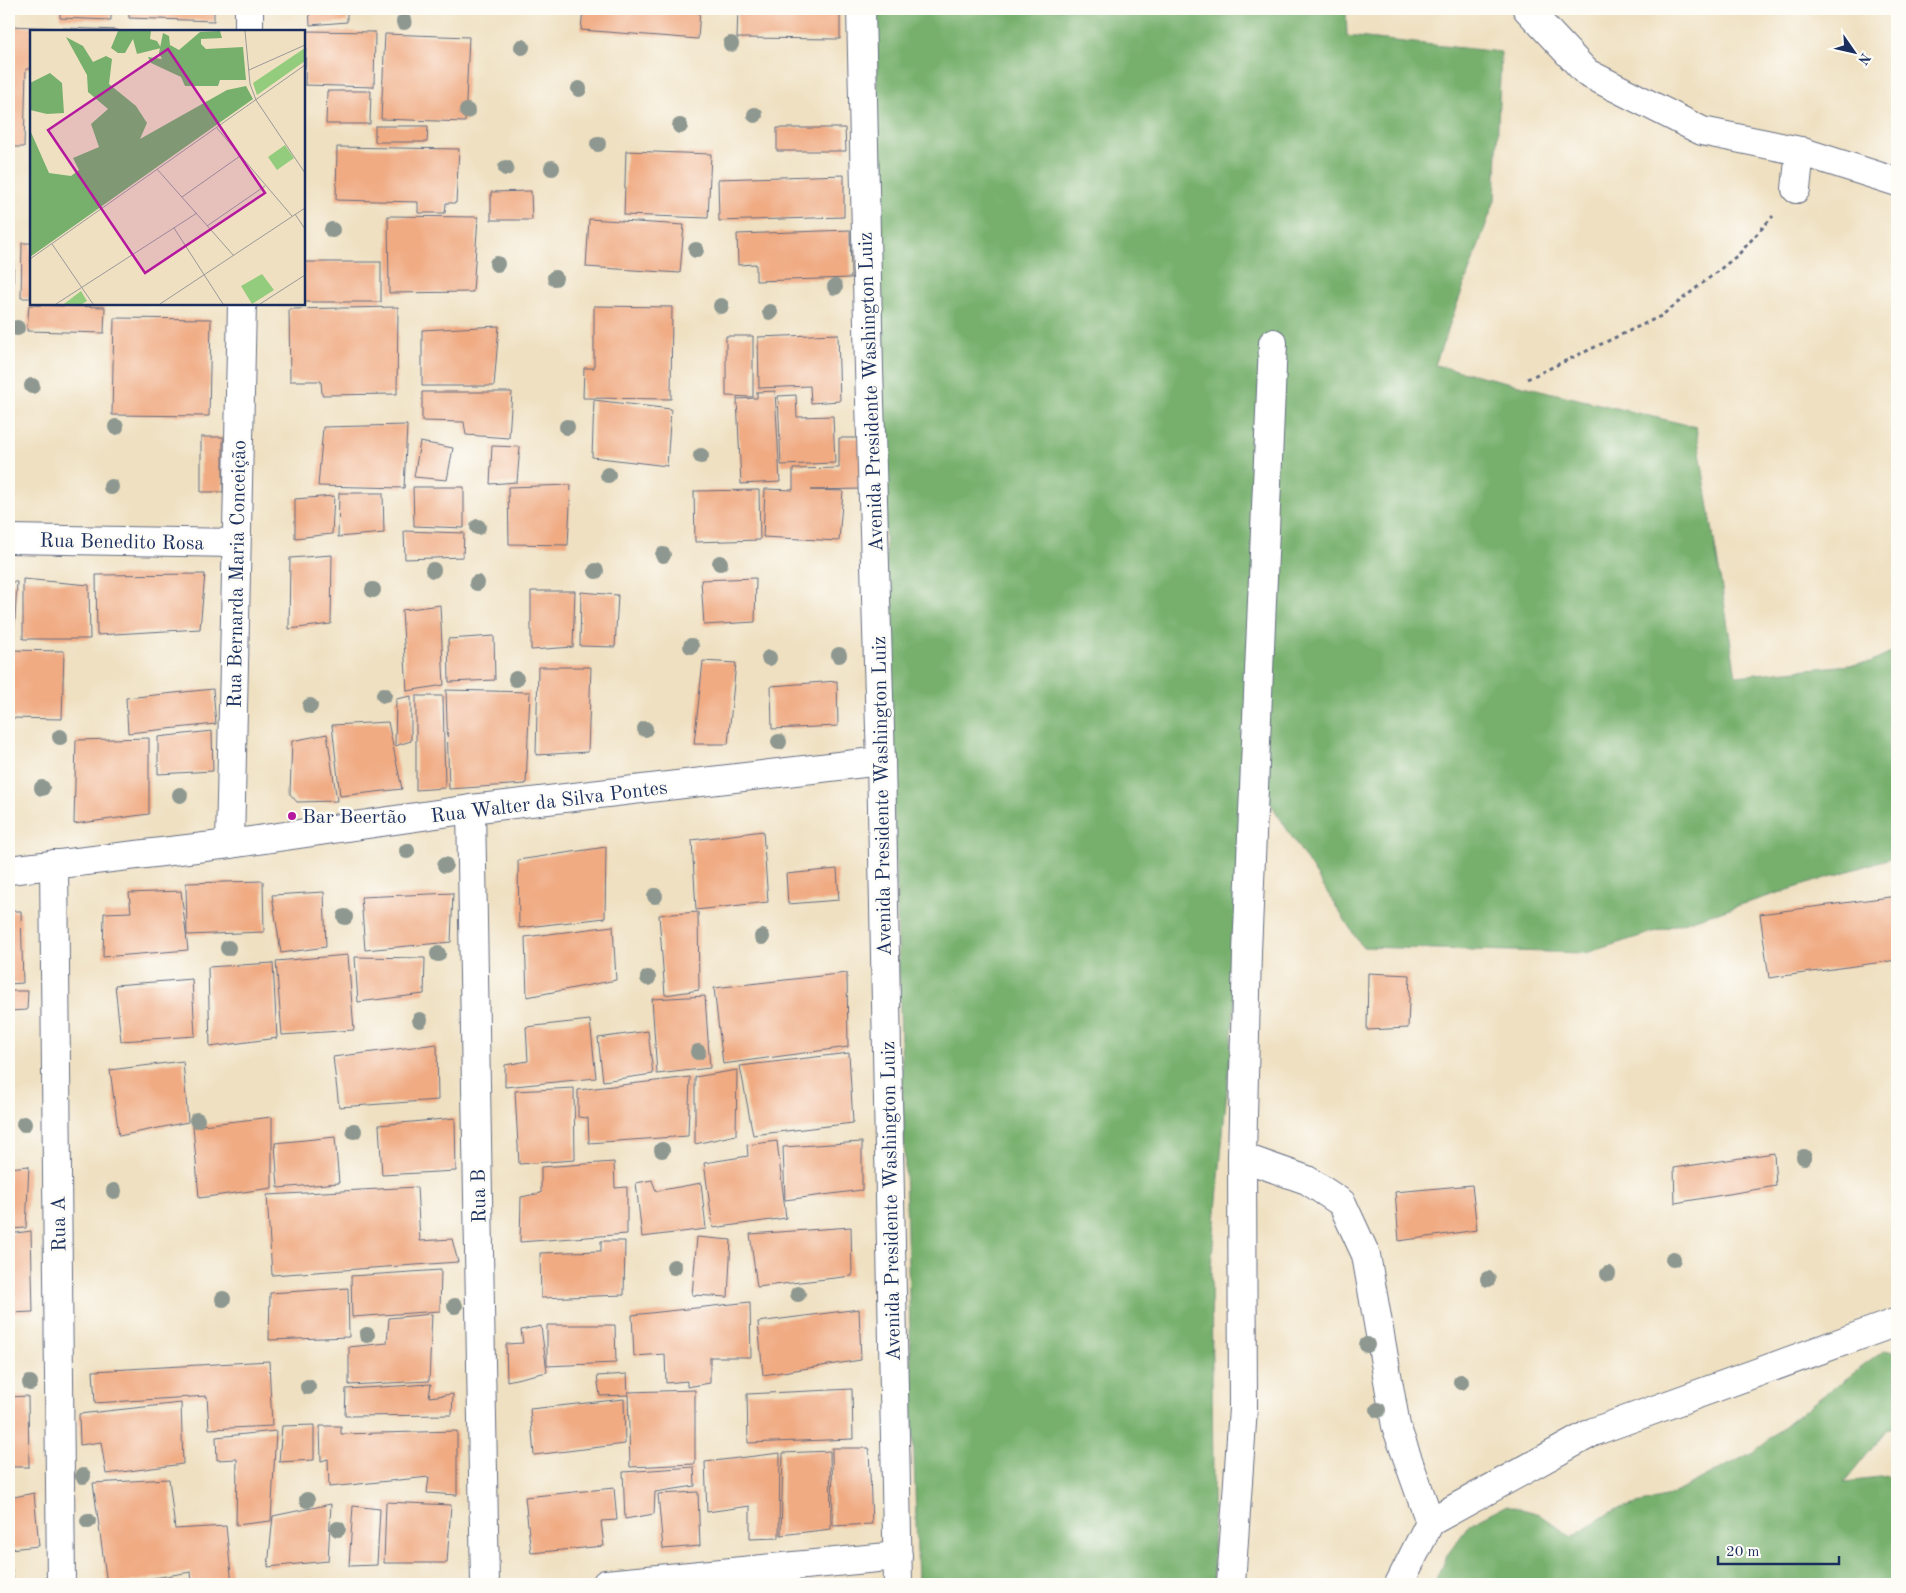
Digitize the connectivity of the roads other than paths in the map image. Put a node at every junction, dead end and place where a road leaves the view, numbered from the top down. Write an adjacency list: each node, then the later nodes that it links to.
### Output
1 (249, 9): 4 (street)
2 (861, 9): 12 (street, Avenida Presidente Washington Luiz)
3 (1527, 9): 5 (street)
4 (249, 30)
5 (1800, 151): 6 (street); 7 (street)
6 (1897, 182)
7 (1796, 189)
8 (242, 305): 11 (street, Rua Bernarda Maria Conceição)
9 (1273, 344): 17 (street)
10 (9, 539): 11 (street, Rua Benedito Rosa)
11 (236, 543): 14 (street, Rua Bernarda Maria Conceição)
12 (881, 761): 13 (street, Rua Walter da Silva Pontes); 20 (street, Avenida Presidente Washington Luiz)
13 (471, 809): 14 (street, Rua Walter da Silva Pontes); 22 (street, Rua B)
14 (230, 844): 15 (street, Rua Walter da Silva Pontes)
15 (54, 864): 16 (street, Rua Walter da Silva Pontes); 21 (street, Rua A)
16 (9, 870)
17 (1242, 1157): 19 (street); 25 (street)
18 (1897, 1322): 19 (street)
19 (1430, 1522): 26 (street)
20 (898, 1556): 23 (street); 24 (street, Avenida Presidente Washington Luiz)
21 (61, 1584)
22 (485, 1584)
23 (606, 1584)
24 (898, 1584)
25 (1231, 1584)
26 (1399, 1584)

